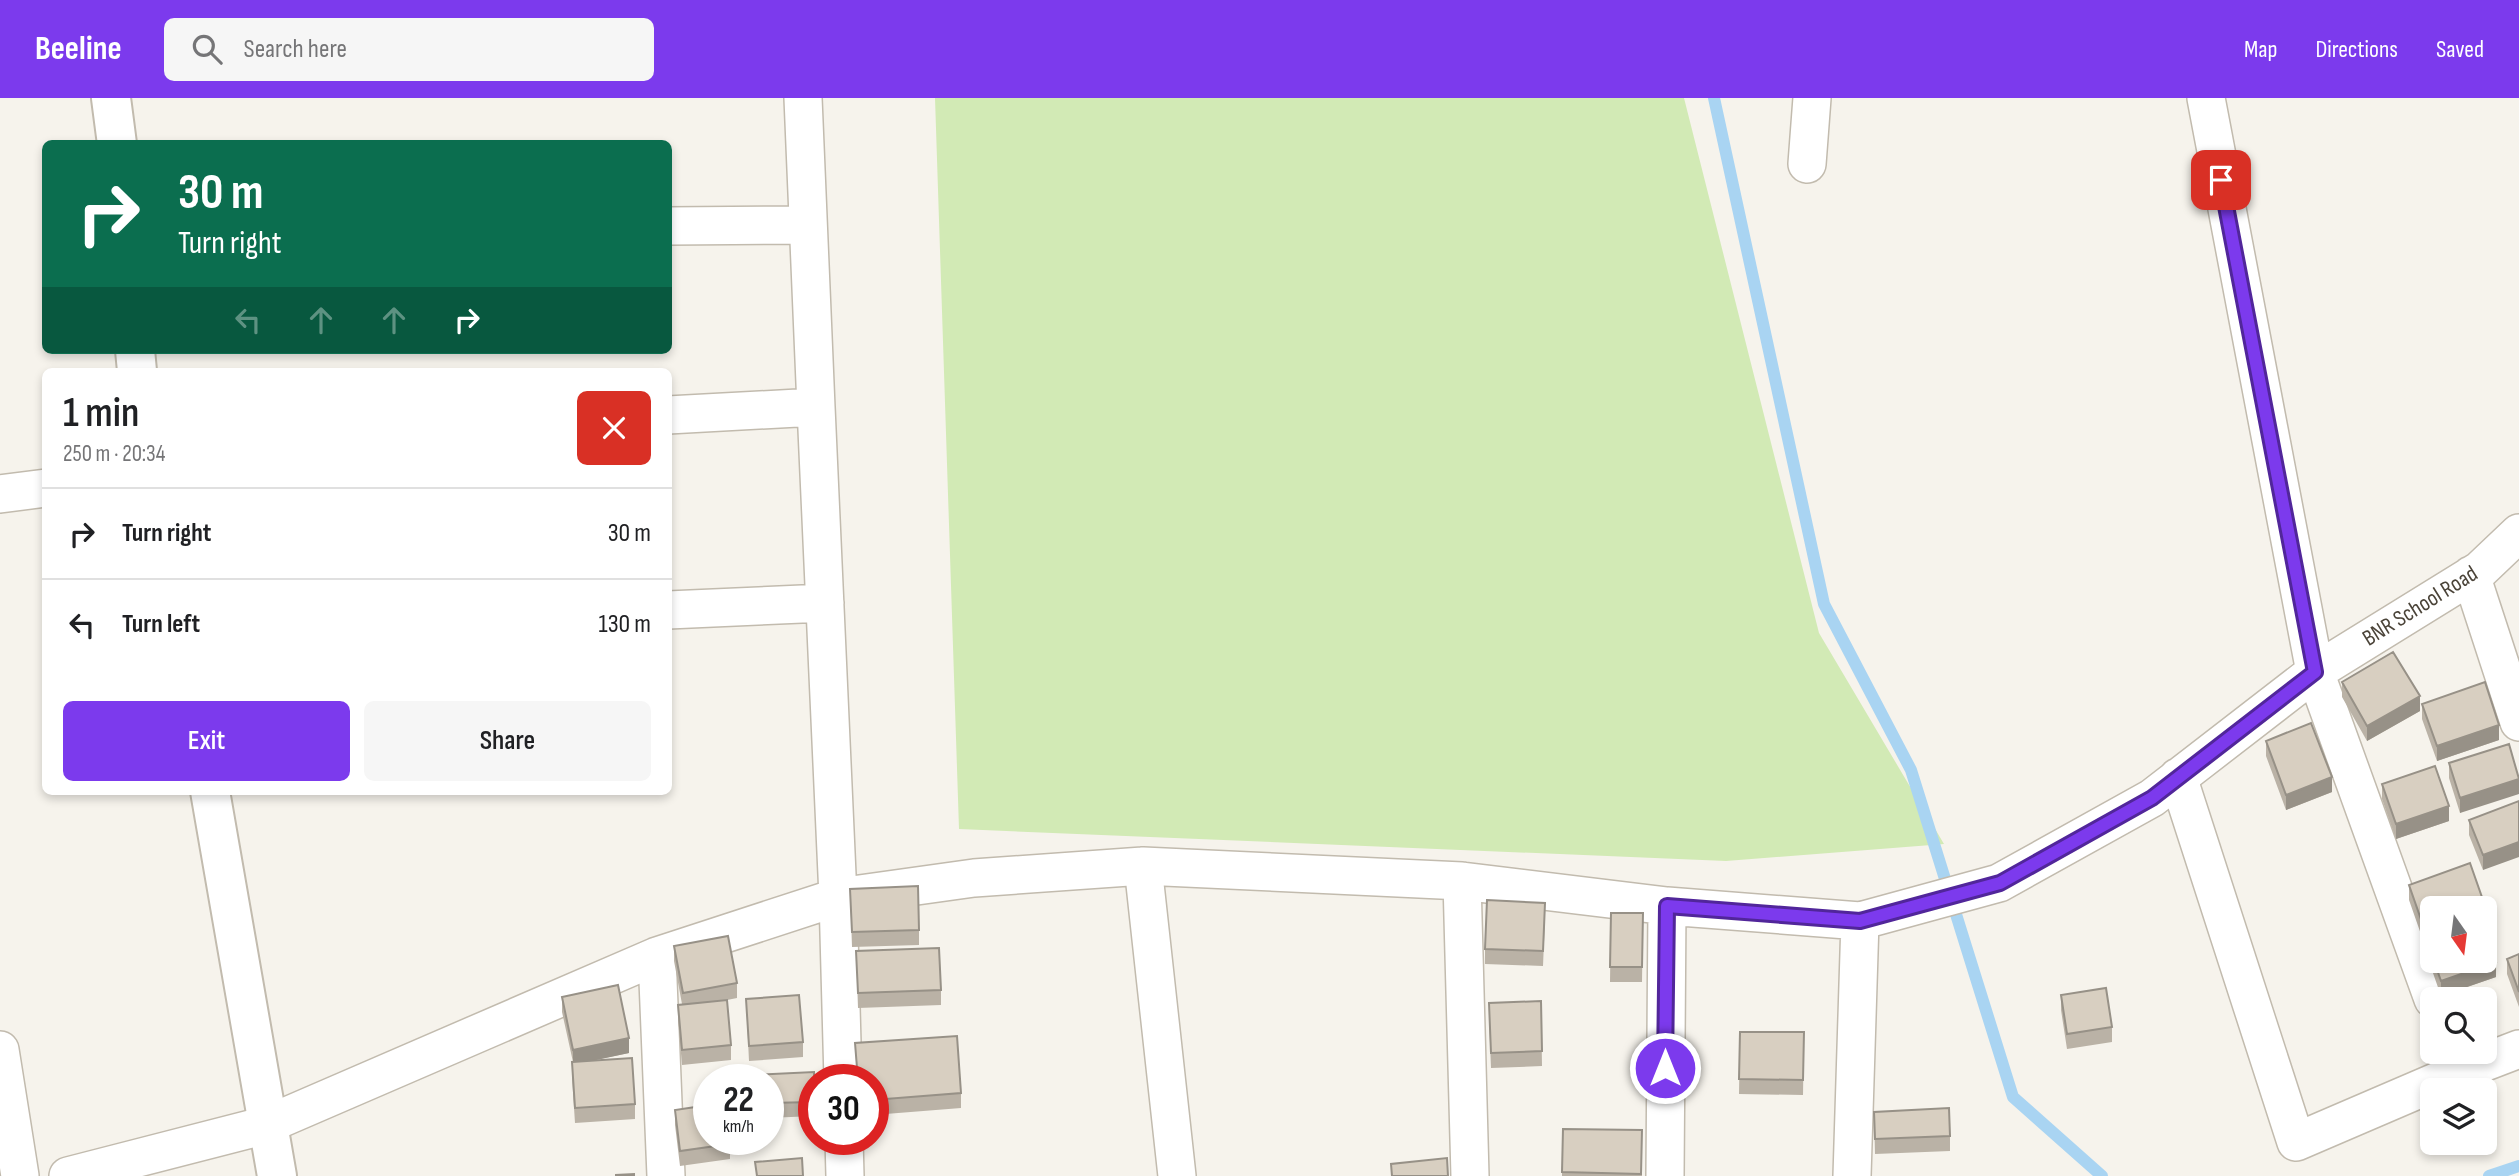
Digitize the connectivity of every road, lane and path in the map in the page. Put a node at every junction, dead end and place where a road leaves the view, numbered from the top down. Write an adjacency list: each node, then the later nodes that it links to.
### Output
1 (111, 98): 5 (street)
2 (803, 98): 7 (street)
3 (1812, 98): 6 (street)
4 (2206, 98): 17 (street)
5 (116, 140)
6 (1807, 163)
7 (808, 225): 8 (street); 9 (street)
8 (672, 226)
9 (816, 407): 10 (street); 15 (street)
10 (672, 415)
11 (42, 489): 12 (street)
12 (0, 494)
13 (2519, 533): 14 (street, BNR School Road)
14 (2471, 575): 17 (street, BNR School Road); 18 (street)
15 (825, 603): 16 (street); 23 (street)
16 (672, 610)
17 (2315, 672): 19 (street, BNR School Road); 27 (street)
18 (2519, 722)
19 (2178, 777): 25 (street, BNR School Road); 32 (street)
20 (211, 795): 33 (street)
21 (1143, 866): 22 (street, BNR School Road); 23 (street, BNR School Road); 40 (street)
22 (1462, 881): 24 (street, BNR School Road); 41 (street)
23 (838, 897): 26 (street, BNR School Road); 31 (street)
24 (1667, 906): 25 (street, BNR School Road); 42 (street)
25 (1860, 921): 43 (street)
26 (657, 956): 33 (street, BNR School Road); 38 (street)
27 (2429, 987)
28 (2519, 1049): 30 (street)
29 (0, 1050): 35 (street)
30 (2497, 1053)
31 (843, 1064)
32 (2451, 1064)
33 (266, 1125): 36 (street, BNR School Road); 37 (street)
34 (844, 1155): 39 (street)
35 (20, 1176)
36 (68, 1176)
37 (277, 1176)
38 (666, 1176)
39 (845, 1176)
40 (1177, 1176)
41 (1470, 1176)
42 (1665, 1176)
43 (1852, 1176)

